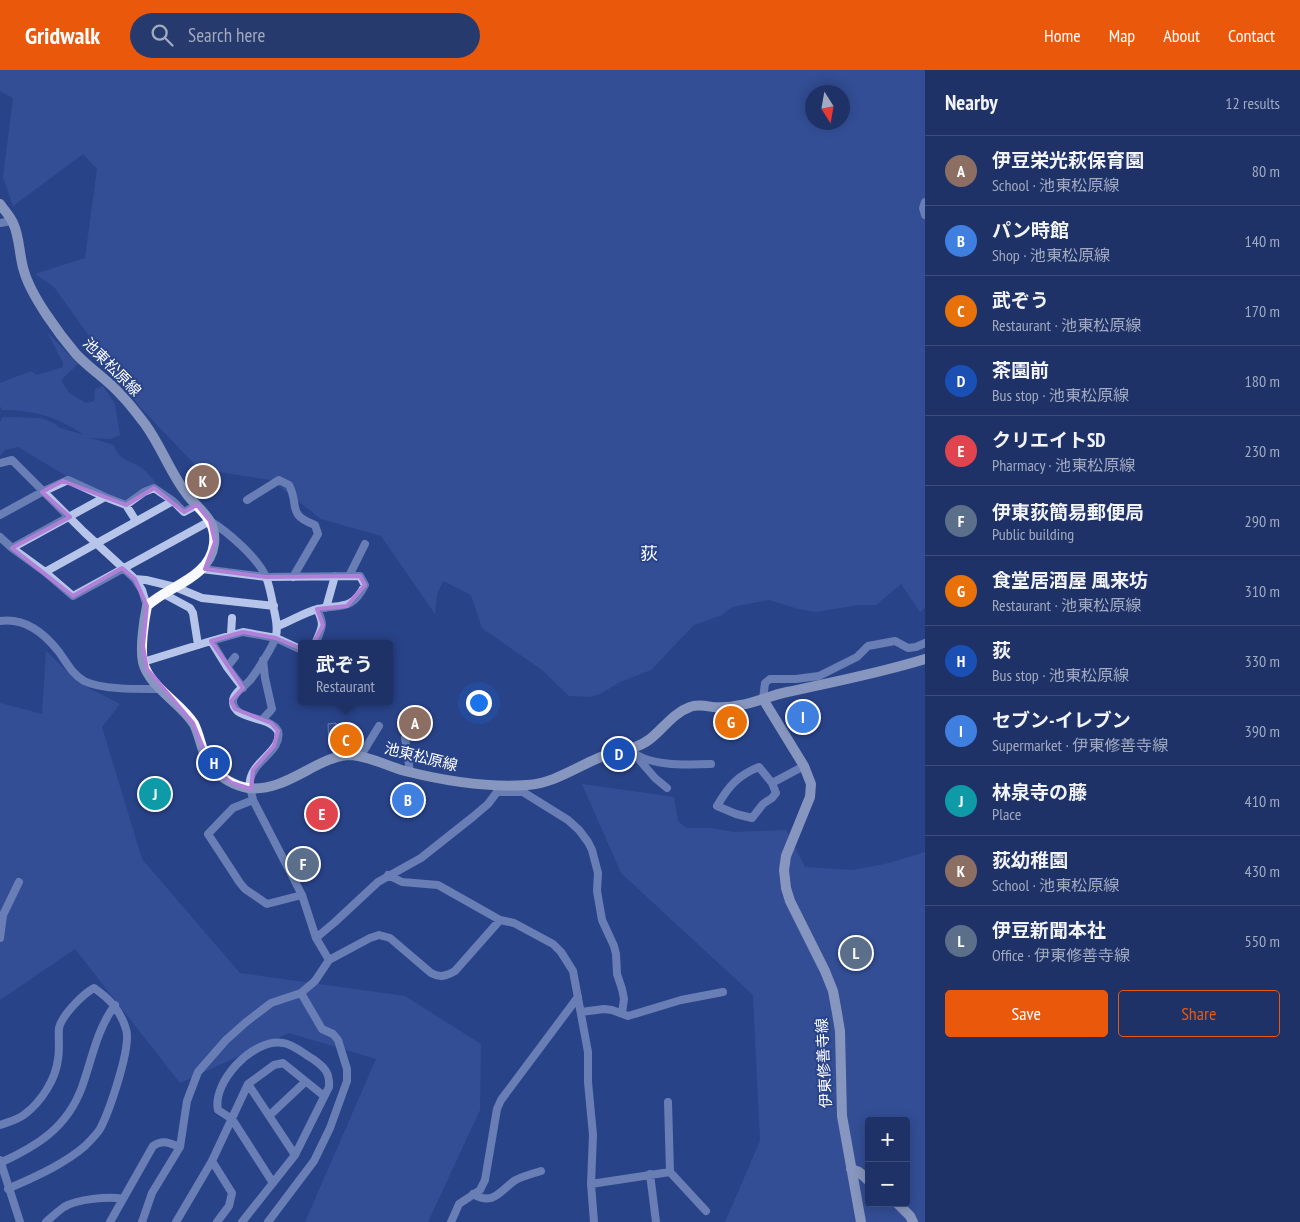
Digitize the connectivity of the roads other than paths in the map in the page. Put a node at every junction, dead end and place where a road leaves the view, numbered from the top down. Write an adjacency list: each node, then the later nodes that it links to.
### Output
1 (925, 202): 3 (street)
2 (0, 204): 4 (main road, 池東松原線)
3 (925, 215)
4 (12, 221): 5 (street); 12 (main road, 池東松原線)
5 (0, 223)
6 (0, 463): 7 (street)
7 (42, 492): 8 (street); 13 (street); 14 (street)
8 (105, 497): 11 (street); 14 (street)
9 (247, 500): 24 (street)
10 (173, 502): 11 (street); 12 (street); 15 (street)
11 (126, 505): 15 (street)
12 (197, 505): 16 (main road, 池東松原線)
13 (0, 515)
14 (70, 517): 18 (street); 20 (street)
15 (136, 521): 18 (street)
16 (210, 521): 21 (street); 22 (main road, 池東松原線); 27 (street)
17 (0, 537): 20 (street)
18 (96, 543): 21 (street); 23 (street)
19 (365, 544): 26 (street)
20 (12, 548): 23 (street)
21 (122, 568): 23 (street); 28 (street)
22 (202, 569): 27 (street); 29 (main road, 池東松原線)
23 (45, 572)
24 (294, 576): 25 (street); 27 (street)
25 (335, 576): 26 (street); 33 (street)
26 (349, 576): 33 (street)
27 (266, 577): 32 (street)
28 (135, 579): 29 (street); 31 (street)
29 (175, 587): 30 (main road, 池東松原線); 32 (street)
30 (164, 594): 31 (main road, 池東松原線); 43 (street)
31 (147, 606): 48 (main road)
32 (274, 606): 37 (street)
33 (326, 608): 34 (street)
34 (317, 609): 37 (street); 41 (street)
35 (232, 618): 38 (street)
36 (0, 621): 51 (street)
37 (278, 626): 39 (street)
38 (231, 634): 39 (street); 40 (street)
39 (276, 638): 44 (street); 47 (street)
40 (211, 640): 43 (street); 49 (street)
41 (318, 640)
42 (925, 643): 52 (street)
43 (198, 645): 48 (street)
44 (298, 648)
45 (235, 657): 49 (street)
46 (925, 659): 52 (main road)
47 (263, 660): 50 (street); 53 (street)
48 (143, 662): 51 (main road)
49 (228, 667): 50 (street)
50 (242, 688): 53 (street)
51 (161, 689): 64 (main road)
52 (763, 699): 56 (main road, 池東松原線); 59 (main road, 伊東修善寺線)
53 (262, 720): 64 (street)
54 (379, 726): 57 (street)
55 (405, 738): 60 (street)
56 (632, 752): 58 (street); 62 (main road, 池東松原線); 63 (street)
57 (360, 756): 60 (main road, 池東松原線); 64 (main road, 池東松原線)
58 (712, 764)
59 (804, 766): 61 (street); 90 (main road, 伊東修善寺線)
60 (410, 772): 62 (main road, 池東松原線)
61 (772, 782): 61 (street)
62 (497, 786): 66 (street); 78 (street)
63 (667, 788)
64 (250, 789): 65 (street)
65 (254, 800): 68 (street); 68 (street)
66 (388, 875): 69 (street); 71 (street)
67 (19, 882): 70 (street)
68 (302, 895): 71 (street)
69 (500, 920): 72 (street); 75 (street)
70 (0, 938)
71 (316, 938): 72 (street)
72 (329, 960): 74 (street)
73 (724, 992): 78 (street)
74 (301, 994): 86 (street); 109 (street)
75 (578, 997): 77 (street); 98 (street)
76 (115, 1005): 85 (street); 89 (street); 97 (street)
77 (581, 1012): 78 (street); 96 (street)
78 (622, 1013)
79 (305, 1082): 80 (street); 81 (street); 83 (street)
80 (248, 1084): 83 (street); 84 (street)
81 (324, 1096): 84 (street); 87 (street)
82 (668, 1102): 92 (street)
83 (270, 1115): 87 (street)
84 (232, 1119): 88 (street); 95 (street)
85 (0, 1125)
86 (180, 1147): 99 (street); 105 (street)
87 (295, 1155): 95 (street)
88 (212, 1161): 106 (street); 107 (street)
89 (0, 1162): 97 (street)
90 (851, 1169): 94 (main road); 113 (main road, 伊東修善寺線)
91 (540, 1171): 98 (street)
92 (670, 1172): 93 (street); 101 (street)
93 (650, 1174): 96 (street); 112 (street)
94 (865, 1177)
95 (273, 1183): 108 (street)
96 (591, 1184): 111 (street)
97 (8, 1189): 102 (street)
98 (473, 1194): 110 (street)
99 (123, 1199): 103 (street); 104 (street)
100 (902, 1207): 114 (main road)
101 (706, 1211)
102 (20, 1222)
103 (46, 1222)
104 (110, 1222)
105 (142, 1222)
106 (176, 1222)
107 (218, 1222)
108 (242, 1222)
109 (268, 1222)
110 (451, 1222)
111 (594, 1222)
112 (656, 1222)
113 (861, 1222)
114 (913, 1222)

